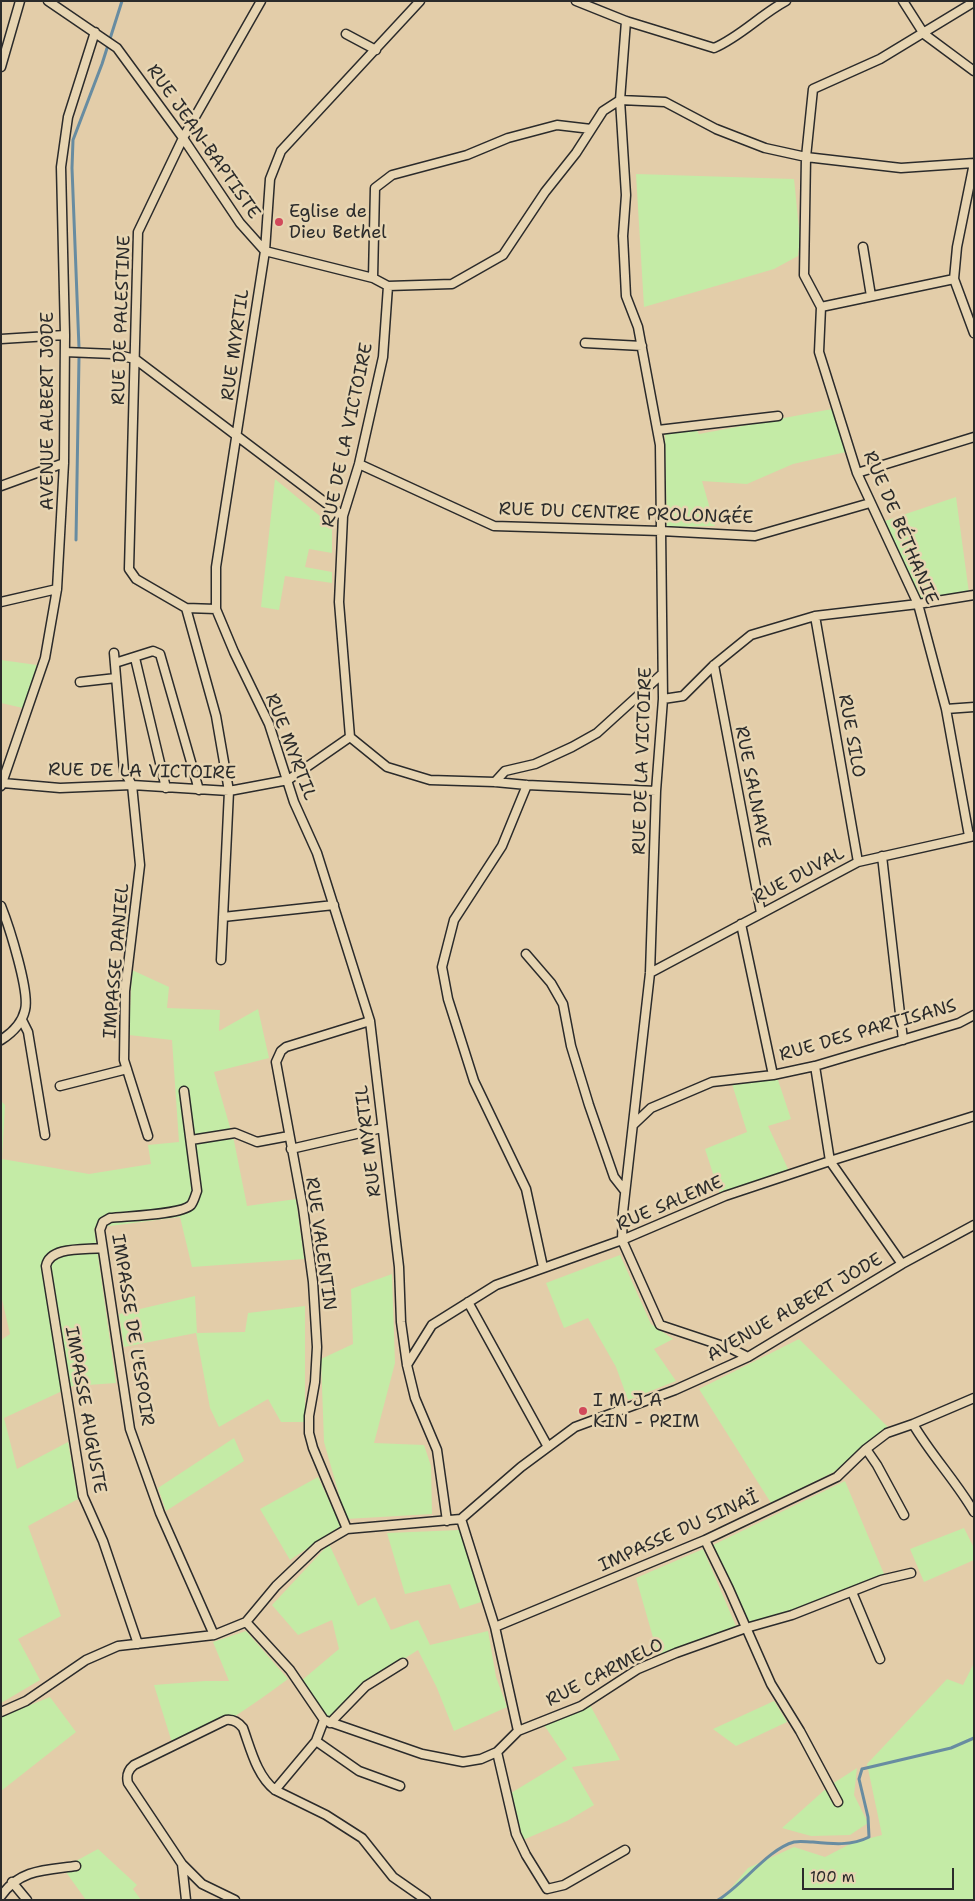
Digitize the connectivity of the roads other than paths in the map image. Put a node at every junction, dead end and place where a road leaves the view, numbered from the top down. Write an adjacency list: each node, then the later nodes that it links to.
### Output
1 (20, 1): 14 (street)
2 (48, 1): 10 (street, RUE JEAN-BAPTISTE)
3 (261, 1): 18 (street, RUE DE PALESTINE)
4 (420, 1): 13 (street, RUE MYRTIL)
5 (576, 1): 9 (street)
6 (786, 1): 9 (street)
7 (903, 1): 12 (street)
8 (974, 2): 12 (street, RUE DE BÉTHANIE)
9 (626, 21): 16 (street, RUE DE LA VICTOIRE)
10 (95, 32): 18 (street, RUE JEAN-BAPTISTE); 29 (street, AVENUE ALBERT JODE)
11 (346, 34): 13 (street)
12 (924, 34): 15 (street); 19 (street, RUE DE BÉTHANIE)
13 (376, 50): 22 (street, RUE MYRTIL)
14 (1, 67)
15 (974, 72)
16 (620, 100): 17 (street); 19 (street); 32 (street, RUE DE LA VICTOIRE)
17 (592, 129): 23 (street); 25 (street)
18 (183, 138): 22 (street, RUE JEAN-BAPTISTE); 34 (street, RUE DE PALESTINE)
19 (806, 157): 20 (street); 27 (street, RUE DE BÉTHANIE)
20 (974, 163): 24 (street)
21 (863, 247): 26 (street)
22 (265, 251): 23 (street); 37 (street, RUE MYRTIL)
23 (373, 278): 25 (street)
24 (954, 279): 26 (street); 28 (street)
25 (388, 286): 40 (street, RUE DE LA VICTOIRE)
26 (871, 296): 27 (street)
27 (821, 307): 41 (street, RUE DE BÉTHANIE)
28 (974, 333)
29 (65, 335): 30 (street); 33 (street, AVENUE ALBERT JODE)
30 (1, 339)
31 (585, 343): 32 (street)
32 (642, 346): 36 (street, RUE DE LA VICTOIRE)
33 (65, 352): 34 (street); 39 (street, AVENUE ALBERT JODE)
34 (135, 359): 37 (street); 50 (street, RUE DE PALESTINE)
35 (778, 416): 36 (street)
36 (658, 430): 45 (street, RUE DE LA VICTOIRE)
37 (238, 437): 44 (street); 51 (street, RUE MYRTIL)
38 (974, 437): 41 (street)
39 (64, 463): 42 (street); 46 (street, AVENUE ALBERT JODE)
40 (359, 464): 44 (street, RUE DE LA VICTOIRE); 45 (street, RUE DU CENTRE PROLONGÉE)
41 (857, 473): 43 (street, RUE DE BÉTHANIE)
42 (1, 486)
43 (870, 502): 45 (street, RUE DU CENTRE PROLONGÉE); 49 (street, RUE DE BÉTHANIE)
44 (343, 516): 63 (street, RUE DE LA VICTOIRE)
45 (662, 531): 57 (street, RUE DE LA VICTOIRE)
46 (57, 590): 48 (street); 66 (street, AVENUE ALBERT JODE)
47 (974, 596): 49 (street)
48 (1, 602)
49 (918, 604): 52 (street); 62 (street, RUE DE BÉTHANIE)
50 (186, 608): 51 (street, RUE DE PALESTINE); 71 (street)
51 (216, 609): 64 (street, RUE MYRTIL)
52 (815, 616): 56 (street); 75 (street, RUE SILO)
53 (114, 653): 55 (street, IMPASSE DANIEL)
54 (135, 658): 55 (street); 69 (street); 70 (street)
55 (115, 663): 58 (street, IMPASSE DANIEL)
56 (714, 666): 60 (street); 78 (street, RUE SALNAVE)
57 (662, 674): 60 (street, RUE DE LA VICTOIRE); 65 (street)
58 (116, 678): 59 (street); 67 (street, IMPASSE DANIEL)
59 (80, 682)
60 (663, 699): 72 (street, RUE DE LA VICTOIRE)
61 (974, 707): 62 (street)
62 (946, 709): 73 (street, RUE DE BÉTHANIE)
63 (350, 737): 64 (street, RUE DE LA VICTOIRE); 65 (street)
64 (288, 780): 71 (street, RUE DE LA VICTOIRE); 76 (street, RUE MYRTIL)
65 (495, 782): 68 (street)
66 (2, 784): 67 (street, RUE DE LA VICTOIRE)
67 (132, 785): 69 (street, RUE DE LA VICTOIRE); 92 (street, IMPASSE DANIEL)
68 (527, 785): 72 (street); 110 (street)
69 (166, 788): 70 (street, RUE DE LA VICTOIRE)
70 (198, 790): 71 (street, RUE DE LA VICTOIRE)
71 (229, 791): 79 (street)
72 (656, 791): 85 (street, RUE DE LA VICTOIRE)
73 (972, 836): 74 (street, RUE DUVAL)
74 (882, 856): 75 (street, RUE DUVAL); 90 (street)
75 (858, 862): 78 (street, RUE DUVAL)
76 (334, 905): 79 (street); 88 (street, RUE MYRTIL)
77 (1, 906): 81 (street)
78 (761, 913): 80 (street, RUE DUVAL)
79 (222, 917): 84 (street)
80 (741, 924): 85 (street, RUE DUVAL); 93 (street)
81 (10, 930): 82 (street); 87 (street)
82 (1, 932)
83 (526, 954): 105 (street)
84 (221, 960)
85 (650, 973): 97 (street, RUE DE LA VICTOIRE)
86 (974, 1015): 90 (street, RUE DES PARTISANS)
87 (22, 1020): 89 (street); 99 (street)
88 (370, 1021): 98 (street, RUE MYRTIL); 101 (street, RUE VALENTIN)
89 (1, 1040)
90 (903, 1040): 91 (street, RUE DES PARTISANS)
91 (815, 1066): 93 (street, RUE DES PARTISANS); 104 (street)
92 (127, 1069): 94 (street); 100 (street, IMPASSE DANIEL)
93 (773, 1075): 97 (street, RUE DES PARTISANS)
94 (60, 1086)
95 (184, 1091): 102 (street, IMPASSE DE L'ESPOIR)
96 (974, 1116): 104 (street, RUE SALEME)
97 (633, 1125): 105 (street, RUE DE LA VICTOIRE)
98 (382, 1128): 103 (street); 113 (street, RUE MYRTIL)
99 (45, 1135)
100 (148, 1136)
101 (289, 1136): 102 (street); 103 (street, RUE VALENTIN)
102 (191, 1140): 108 (street, IMPASSE DE L'ESPOIR)
103 (291, 1149): 122 (street, RUE VALENTIN)
104 (830, 1161): 107 (street, RUE SALEME); 109 (street)
105 (625, 1191): 107 (street, RUE DE LA VICTOIRE)
106 (974, 1225): 109 (street, AVENUE ALBERT JODE)
107 (622, 1240): 110 (street, RUE SALEME); 112 (street, RUE DE LA VICTOIRE)
108 (102, 1248): 129 (street, IMPASSE DE L'ESPOIR); 130 (street, IMPASSE AUGUSTE)
109 (902, 1264): 112 (street, AVENUE ALBERT JODE)
110 (543, 1267): 111 (street, RUE SALEME)
111 (468, 1302): 113 (street, RUE SALEME); 116 (street)
112 (748, 1356): 116 (street, AVENUE ALBERT JODE)
113 (407, 1365): 121 (street, RUE MYRTIL)
114 (974, 1398): 115 (street, IMPASSE DU SINAÏ)
115 (913, 1424): 117 (street, IMPASSE DU SINAÏ); 118 (street)
116 (548, 1447): 120 (street, AVENUE ALBERT JODE)
117 (866, 1449): 119 (street); 123 (street, IMPASSE DU SINAÏ)
118 (974, 1512)
119 (904, 1515)
120 (461, 1519): 121 (street); 127 (street)
121 (447, 1521): 122 (street)
122 (347, 1529): 126 (street)
123 (705, 1540): 127 (street, IMPASSE DU SINAÏ); 128 (street)
124 (911, 1573): 125 (street, RUE CARMELO)
125 (852, 1592): 128 (street, RUE CARMELO); 131 (street)
126 (246, 1622): 129 (street); 134 (street)
127 (495, 1626): 135 (street)
128 (746, 1628): 135 (street, RUE CARMELO); 140 (street)
129 (214, 1635): 130 (street)
130 (138, 1644): 133 (street)
131 (880, 1660)
132 (404, 1663): 134 (street)
133 (1, 1712)
134 (327, 1721): 136 (street); 137 (street, RUE CARMELO)
135 (518, 1732): 137 (street, RUE CARMELO)
136 (316, 1741): 138 (street); 139 (street)
137 (497, 1752): 141 (street)
138 (400, 1786)
139 (275, 1790): 142 (street); 149 (street)
140 (838, 1802)
141 (625, 1850)
142 (182, 1864): 147 (street); 148 (street)
143 (76, 1866): 144 (street)
144 (12, 1882): 145 (street); 146 (street)
145 (1, 1896)
146 (27, 1900)
147 (186, 1900)
148 (235, 1900)
149 (426, 1900)

